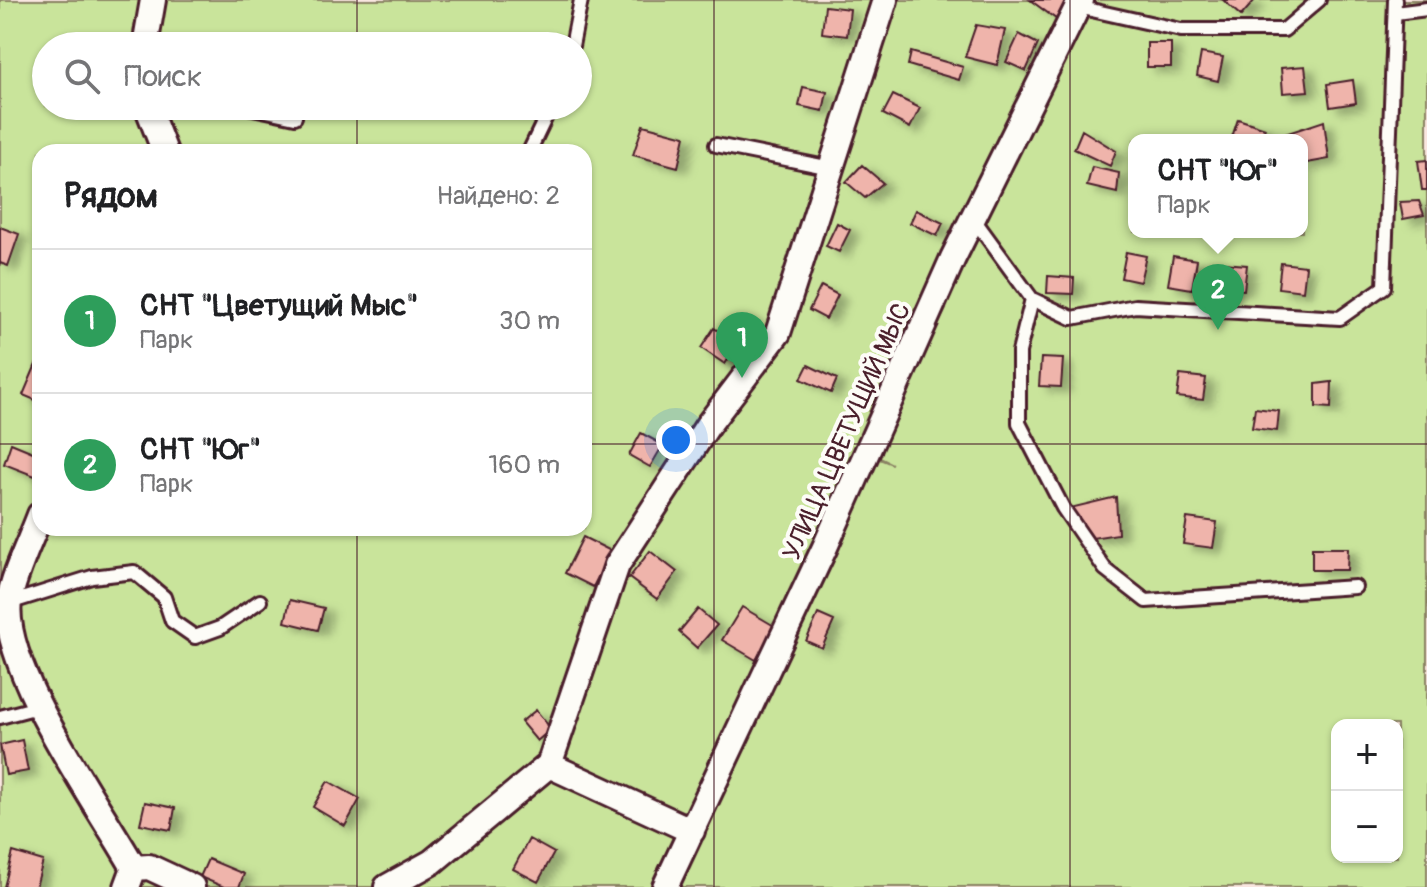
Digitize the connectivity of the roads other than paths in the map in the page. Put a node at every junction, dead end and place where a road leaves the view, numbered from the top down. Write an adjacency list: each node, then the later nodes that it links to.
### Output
1 (153, 0): 8 (street)
2 (581, 0): 9 (lane)
3 (885, 0): 15 (street)
4 (1319, 0): 5 (lane)
5 (1080, 4): 16 (street, УЛИЦА ЦВЕТУЩИЙ МЫС)
6 (1395, 7): 7 (lane); 17 (lane)
7 (1427, 9)
8 (147, 32)
9 (575, 32)
10 (152, 120): 12 (street)
11 (544, 120): 13 (lane)
12 (162, 144)
13 (533, 144)
14 (716, 145): 15 (lane)
15 (831, 168): 24 (street)
16 (973, 218): 17 (lane); 25 (street, УЛИЦА ЦВЕТУЩИЙ МЫС)
17 (1032, 299): 19 (lane)
18 (33, 536): 21 (street)
19 (1355, 587)
20 (260, 601): 21 (lane)
21 (9, 603): 22 (street)
22 (38, 707): 23 (lane); 26 (street)
23 (0, 717)
24 (549, 765): 25 (street); 28 (street)
25 (692, 831): 29 (street, УЛИЦА ЦВЕТУЩИЙ МЫС)
26 (131, 878): 27 (street)
27 (192, 887)
28 (387, 887)
29 (665, 887)

